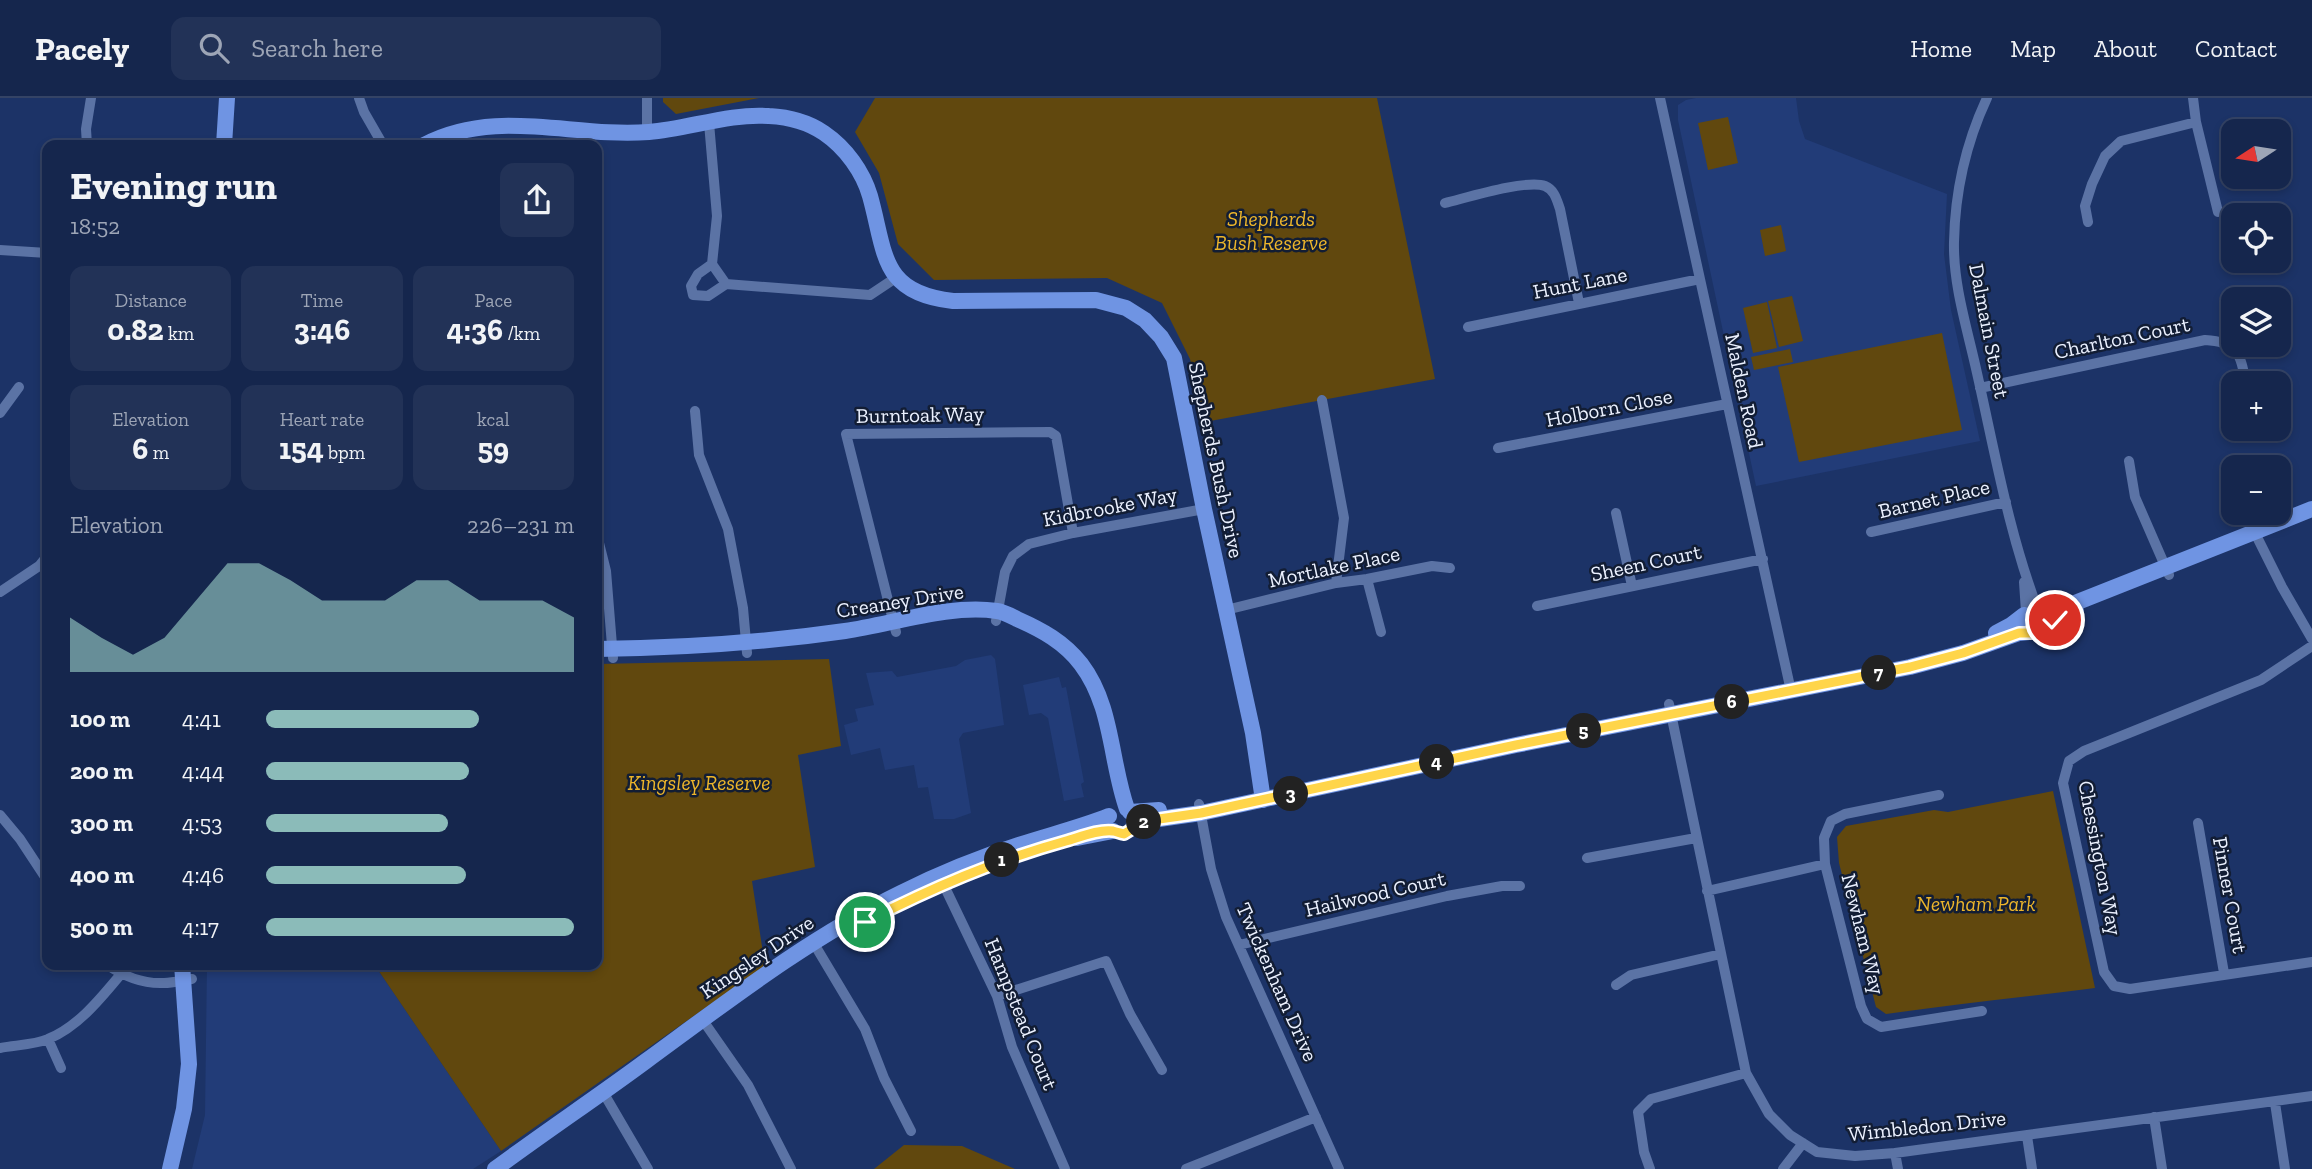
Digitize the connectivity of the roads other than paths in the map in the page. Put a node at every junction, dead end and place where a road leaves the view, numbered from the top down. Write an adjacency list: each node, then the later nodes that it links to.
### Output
1 (91, 98): 13 (street)
2 (218, 98): 14 (street)
3 (227, 98): 15 (street)
4 (359, 98): 16 (street)
5 (647, 98): 11 (street)
6 (1660, 98): 25 (street, Malden Road)
7 (2193, 98): 9 (street)
8 (1985, 99): 31 (street, Dalmain Street)
9 (2196, 122): 19 (street); 20 (street)
10 (709, 123): 11 (street); 23 (street); 24 (street)
11 (647, 132): 12 (street)
12 (585, 138): 17 (street)
13 (87, 140)
14 (215, 140)
15 (224, 140)
16 (380, 140)
17 (436, 140)
18 (1445, 203): 27 (street)
19 (2218, 212)
20 (2088, 222)
21 (0, 250): 22 (street)
22 (42, 253)
23 (712, 264): 26 (street); 26 (street)
24 (897, 277): 26 (street); 39 (street, Shepherds Bush Drive)
25 (1700, 279): 27 (street, Hunt Lane); 33 (street, Malden Road)
26 (726, 284)
27 (1579, 303): 28 (street, Hunt Lane)
28 (1468, 327)
29 (2243, 371): 31 (street, Charlton Court)
30 (19, 387): 35 (street)
31 (1980, 388): 38 (street, Dalmain Street)
32 (1321, 400): 52 (street)
33 (1727, 404): 36 (street, Holborn Close); 47 (street, Malden Road)
34 (695, 411): 63 (street)
35 (0, 414)
36 (1498, 449)
37 (2129, 461): 50 (street)
38 (2006, 502): 43 (street, Barnet Place); 58 (street, Dalmain Street)
39 (1204, 509): 44 (street, Kidbrooke Way); 56 (street, Shepherds Bush Drive)
40 (2312, 509): 45 (street, Kingsley Drive)
41 (1616, 513): 53 (street)
42 (2312, 517): 45 (street, Kingsley Drive)
43 (1871, 532)
44 (1073, 533): 57 (street, Kidbrooke Way); 59 (street, Burntoak Way)
45 (2257, 536): 50 (street, Kingsley Drive); 61 (street)
46 (602, 555): 64 (street)
47 (1763, 559): 53 (street, Sheen Court); 65 (street, Malden Road)
48 (42, 562): 54 (street)
49 (1450, 568): 51 (street, Mortlake Place)
50 (2168, 571): 58 (street, Kingsley Drive)
51 (1367, 579): 52 (street, Mortlake Place); 60 (street)
52 (1336, 583): 56 (street, Mortlake Place)
53 (1632, 586): 55 (street, Sheen Court)
54 (0, 592)
55 (1537, 606)
56 (1226, 610): 67 (street, Shepherds Bush Drive)
57 (998, 616): 59 (street, Creaney Drive); 71 (street, Creaney Drive)
58 (2034, 618): 65 (street, Kingsley Drive)
59 (895, 627): 63 (street, Creaney Drive)
60 (1381, 632)
61 (2312, 639)
62 (2312, 646): 86 (street, Chessington Way)
63 (747, 648): 64 (street, Creaney Drive)
64 (605, 653)
65 (1790, 687): 66 (street, Kingsley Drive)
66 (1670, 709): 67 (street, Kingsley Drive); 73 (street, Wimbledon Drive)
67 (1266, 795): 69 (street, Kingsley Drive)
68 (1938, 795): 75 (street, Newham Way)
69 (1200, 808): 71 (street, Kingsley Drive); 80 (street, Twickenham Drive)
70 (0, 815): 76 (street)
71 (1121, 818): 77 (street, Kingsley Drive)
72 (2198, 823): 86 (street, Pinner Court)
73 (1696, 838): 74 (street); 79 (street, Wimbledon Drive)
74 (1587, 858)
75 (1825, 864): 79 (street, Newham Way); 90 (street, Newham Way)
76 (42, 872)
77 (940, 879): 81 (street, Kingsley Drive); 89 (street, Hampstead Court)
78 (1520, 886): 80 (street, Hailwood Court)
79 (1707, 891): 82 (street, Wimbledon Drive)
80 (1239, 945): 100 (street, Twickenham Drive)
81 (816, 946): 91 (street, Kingsley Drive); 102 (street)
82 (1721, 954): 88 (street); 96 (street, Wimbledon Drive)
83 (2312, 962): 86 (street, Chessington Way)
84 (115, 970): 87 (street)
85 (187, 972): 87 (street); 106 (street); 107 (street)
86 (2224, 973)
87 (121, 974): 92 (street)
88 (1616, 985)
89 (997, 996): 95 (street); 112 (street, Hampstead Court)
90 (1982, 1010)
91 (706, 1023): 97 (street, Kingsley Drive); 111 (street)
92 (48, 1039): 93 (street); 94 (street)
93 (0, 1048)
94 (61, 1068)
95 (1162, 1070)
96 (1746, 1073): 104 (street, Wimbledon Drive); 115 (street)
97 (605, 1096): 108 (street, Kingsley Drive); 109 (street, Kingsley Drive); 110 (street)
98 (2312, 1096): 99 (street, Wimbledon Drive)
99 (2275, 1103): 101 (street, Wimbledon Drive); 120 (street)
100 (1316, 1116): 113 (street); 114 (street, Twickenham Drive)
101 (2154, 1117): 103 (street, Wimbledon Drive); 119 (street)
102 (911, 1131)
103 (2027, 1136): 105 (street, Wimbledon Drive); 118 (street)
104 (1803, 1143): 105 (street, Wimbledon Drive); 116 (street)
105 (1895, 1153): 117 (street)
106 (170, 1169)
107 (179, 1169)
108 (495, 1169)
109 (511, 1169)
110 (648, 1169)
111 (791, 1169)
112 (1065, 1169)
113 (1186, 1169)
114 (1339, 1169)
115 (1650, 1169)
116 (1783, 1169)
117 (1898, 1169)
118 (2032, 1169)
119 (2162, 1169)
120 (2285, 1169)

